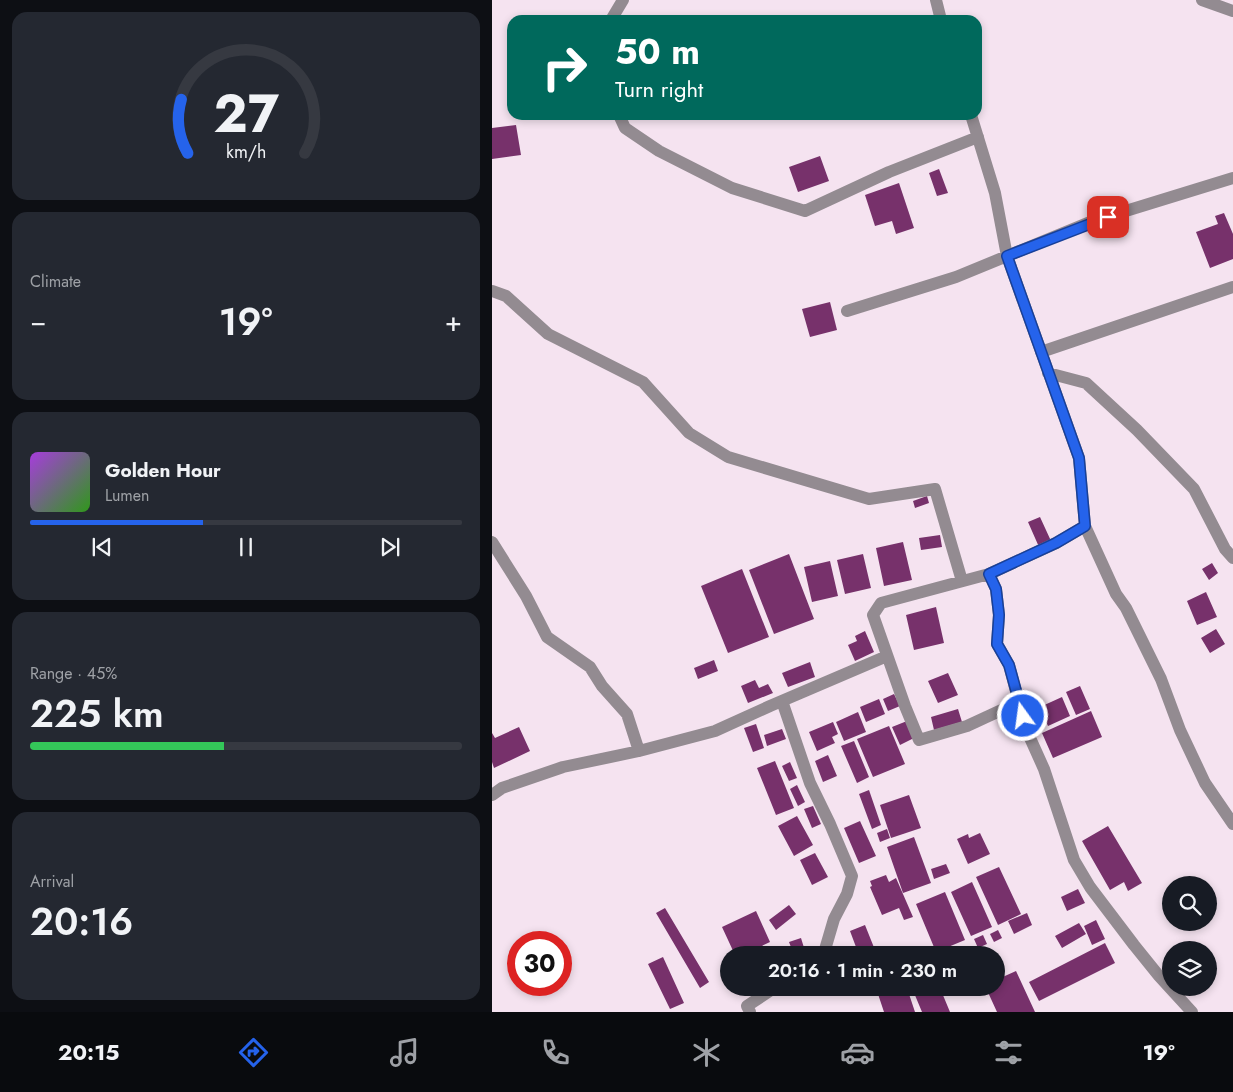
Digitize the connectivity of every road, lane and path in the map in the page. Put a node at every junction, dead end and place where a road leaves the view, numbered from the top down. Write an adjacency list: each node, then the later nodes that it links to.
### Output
1 (623, 0): 5 (street)
2 (936, 0): 6 (street)
3 (1202, 0): 4 (street)
4 (1232, 11)
5 (614, 15)
6 (940, 15)
7 (621, 120): 9 (street)
8 (973, 120): 9 (street)
9 (978, 137): 11 (street)
10 (1232, 178): 11 (street)
11 (1007, 256): 14 (street); 15 (street)
12 (1232, 287): 15 (street)
13 (492, 290): 21 (street)
14 (847, 311)
15 (1041, 352): 16 (street)
16 (1048, 373): 17 (street); 19 (street)
17 (1085, 526): 20 (street); 27 (street)
18 (492, 542): 25 (street)
19 (1232, 558)
20 (989, 574): 21 (street); 24 (street)
21 (962, 581): 22 (street)
22 (887, 656): 23 (street); 24 (street)
23 (782, 701): 25 (street); 28 (street)
24 (1019, 702): 31 (street)
25 (639, 751): 26 (street)
26 (492, 795)
27 (1232, 824)
28 (826, 946)
29 (762, 996): 30 (street)
30 (750, 1012)
31 (1192, 1012)

